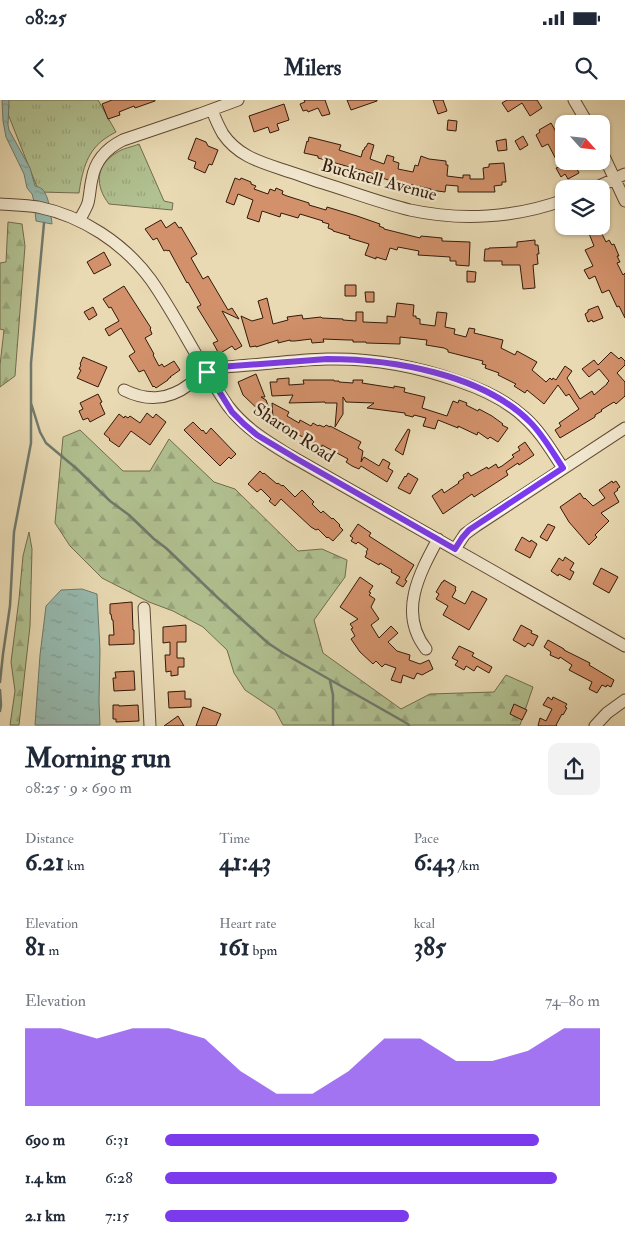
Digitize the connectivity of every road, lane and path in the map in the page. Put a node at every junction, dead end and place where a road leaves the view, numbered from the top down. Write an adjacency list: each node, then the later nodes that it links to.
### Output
1 (238, 100): 3 (street)
2 (574, 100): 4 (street)
3 (212, 110): 8 (street, Bucknell Avenue); 10 (street)
4 (583, 115)
5 (610, 162): 6 (street)
6 (620, 176): 7 (street)
7 (625, 201)
8 (555, 203)
9 (0, 204): 10 (street, Sharon Road)
10 (79, 221): 11 (street, Sharon Road)
11 (207, 372): 12 (street); 14 (street); 15 (street, Sharon Road)
12 (124, 390)
13 (625, 428): 14 (street)
14 (563, 468): 16 (street)
15 (438, 540): 16 (street, Sharon Road); 19 (street)
16 (455, 549): 18 (street, Sharon Road)
17 (144, 608): 21 (street)
18 (625, 646)
19 (426, 649)
20 (625, 700): 22 (street)
21 (150, 726)
22 (595, 726)

